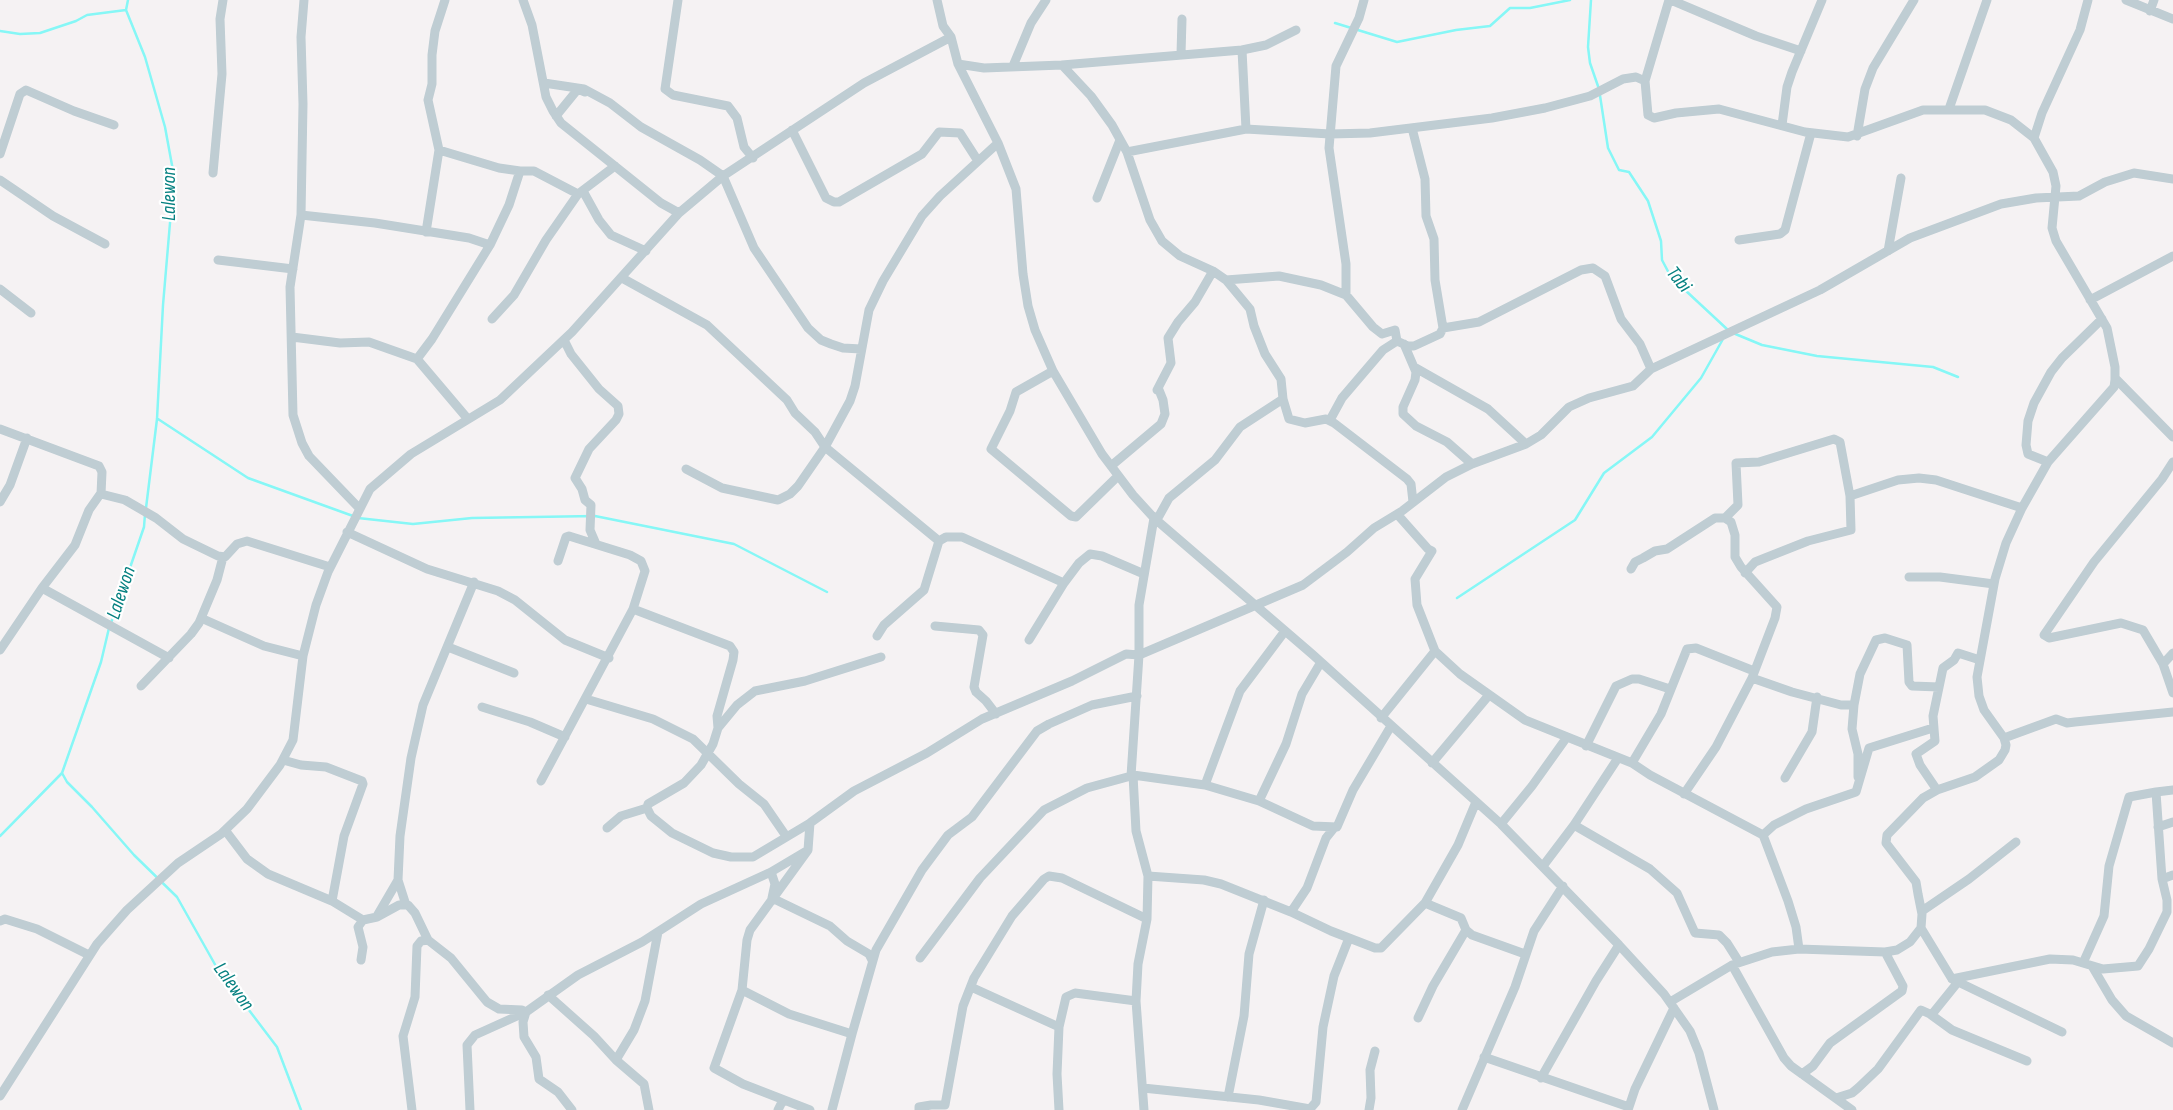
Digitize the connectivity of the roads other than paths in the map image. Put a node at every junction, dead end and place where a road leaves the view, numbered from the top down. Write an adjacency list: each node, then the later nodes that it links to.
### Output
1 (223, 0): 50 (street)
2 (304, 0): 59 (street)
3 (445, 0): 43 (street)
4 (523, 0): 28 (street)
5 (678, 0): 46 (street)
6 (937, 0): 20 (street)
7 (1046, 0): 26 (street)
8 (1364, 0): 38 (street)
9 (1670, 0): 22 (street); 27 (street)
10 (1822, 0): 22 (street)
11 (1914, 0): 39 (street)
12 (1987, 0): 30 (street)
13 (2088, 0): 40 (street)
14 (2126, 0): 16 (street)
15 (2154, 0): 16 (street)
16 (2150, 11): 18 (street)
17 (1182, 19): 23 (street)
18 (2173, 19)
19 (1296, 30): 21 (street)
20 (951, 37): 24 (street); 36 (street)
21 (1242, 50): 23 (street); 35 (street)
22 (1801, 51): 33 (street)
23 (1181, 54): 25 (street)
24 (958, 64): 26 (street); 42 (street)
25 (1062, 64): 26 (street); 41 (street)
26 (1014, 66)
27 (1645, 81): 33 (street); 34 (street)
28 (544, 83): 29 (street); 31 (street)
29 (610, 103): 31 (street); 51 (street)
30 (1949, 109): 39 (street); 40 (street)
31 (556, 116): 48 (street)
32 (114, 125): 45 (street)
33 (1782, 125): 37 (street)
34 (1412, 128): 38 (street); 78 (street)
35 (1246, 129): 38 (street); 44 (street)
36 (792, 130): 46 (street); 47 (street)
37 (1811, 133): 39 (street); 61 (street)
38 (1330, 134): 73 (street)
39 (1857, 136)
40 (2034, 138): 57 (street)
41 (1120, 140): 44 (street); 56 (street)
42 (998, 143): 47 (street); 86 (street)
43 (439, 150): 49 (street); 60 (street)
44 (1126, 152): 69 (street)
45 (0, 154)
46 (753, 158): 51 (street)
47 (978, 161): 82 (street)
48 (615, 166): 55 (street); 58 (street)
49 (520, 171): 55 (street); 63 (street)
50 (213, 173)
51 (723, 176): 58 (street); 82 (street)
52 (1901, 178): 65 (street)
53 (2173, 179): 57 (street)
54 (0, 180): 62 (street)
55 (581, 192): 64 (street); 76 (street)
56 (1097, 198)
57 (2054, 198): 65 (street); 74 (street)
58 (679, 213): 64 (street)
59 (301, 214): 60 (street); 68 (street)
60 (426, 232): 63 (street)
61 (1739, 240)
62 (105, 244)
63 (490, 245): 83 (street)
64 (646, 251): 70 (street)
65 (1888, 251): 85 (street)
66 (2173, 256): 74 (street)
67 (218, 260): 68 (street)
68 (293, 269): 79 (street)
69 (1213, 271): 71 (street); 99 (street)
70 (622, 278): 80 (street); 95 (street)
71 (1226, 280): 73 (street); 88 (street)
72 (0, 289): 75 (street)
73 (1346, 295): 81 (street)
74 (2090, 300): 77 (street)
75 (31, 312)
76 (492, 319)
77 (2102, 319): 87 (street); 96 (street)
78 (1443, 328): 81 (street); 85 (street)
79 (292, 337): 83 (street); 106 (street)
80 (564, 340): 89 (street); 111 (street)
81 (1400, 343): 84 (street); 90 (street)
82 (861, 349): 95 (street)
83 (417, 359): 89 (street)
84 (1414, 367): 94 (street); 98 (street)
85 (1651, 369): 94 (street)
86 (1053, 371): 99 (street); 101 (street)
87 (2115, 378): 92 (street); 96 (street)
88 (1283, 399): 90 (street); 109 (street)
89 (467, 418): 106 (street)
90 (1330, 420): 105 (street)
91 (0, 429): 93 (street)
92 (2173, 437)
93 (27, 438): 102 (street); 104 (street)
94 (1526, 444): 98 (street)
95 (825, 447): 100 (street); 114 (street)
96 (2048, 462): 107 (street)
97 (2173, 462): 145 (street)
98 (1472, 464): 105 (street)
99 (1111, 466): 101 (street)
100 (686, 469)
101 (1118, 476): 109 (street)
102 (101, 493): 116 (street); 126 (street)
103 (1850, 496): 107 (street); 110 (street); 120 (street)
104 (0, 502)
105 (1413, 502): 108 (street)
106 (359, 508): 112 (street)
107 (2022, 508): 125 (street)
108 (1397, 514): 127 (street); 136 (street)
109 (1154, 518): 121 (street); 127 (street)
110 (1725, 518): 119 (street); 120 (street)
111 (590, 530): 113 (street); 115 (street)
112 (347, 532): 118 (street); 123 (street)
113 (578, 537): 115 (street); 117 (street)
114 (938, 541): 124 (street); 132 (street)
115 (596, 544): 128 (street)
116 (224, 557): 118 (street); 129 (street)
117 (558, 561)
118 (330, 567): 139 (street)
119 (1631, 570)
120 (1745, 573): 147 (street)
121 (1144, 574): 124 (street); 138 (street)
122 (1909, 577): 125 (street)
123 (474, 582): 134 (street); 142 (street)
124 (1064, 583): 133 (street)
125 (1994, 584): 143 (street)
126 (42, 588): 135 (street); 141 (street)
127 (1257, 606): 131 (street); 138 (street)
128 (633, 609): 142 (street); 162 (street)
129 (201, 618): 139 (street); 141 (street)
130 (935, 626): 159 (street)
131 (1285, 631): 144 (street); 178 (street)
132 (877, 636)
133 (1029, 640)
134 (448, 647): 146 (street); 204 (street)
135 (0, 650)
136 (1435, 651): 152 (street); 160 (street)
137 (2173, 653): 145 (street)
138 (1139, 655): 153 (street); 159 (street)
139 (303, 656): 172 (street)
140 (881, 657): 162 (street)
141 (169, 658): 148 (street)
142 (609, 658): 155 (street)
143 (1980, 660): 149 (street); 166 (street)
144 (1321, 662): 160 (street); 184 (street)
145 (2163, 664): 151 (street)
146 (514, 673)
147 (1753, 675): 150 (street); 154 (street); 183 (street)
148 (141, 686)
149 (1939, 686): 156 (street); 163 (street)
150 (1670, 690): 167 (street); 173 (street)
151 (2173, 693)
152 (1489, 694): 165 (street); 174 (street)
153 (1137, 696): 175 (street); 229 (street)
154 (1817, 698): 156 (street); 176 (street)
155 (586, 699): 164 (street); 169 (street)
156 (1854, 705): 170 (street)
157 (482, 707): 164 (street)
158 (2173, 712): 166 (street)
159 (996, 714): 188 (street)
160 (1382, 718): 161 (street)
161 (1391, 726): 174 (street); 193 (street)
162 (718, 728): 169 (street)
163 (1933, 728): 168 (street); 180 (street)
164 (565, 737): 177 (street)
165 (1567, 737): 167 (street); 189 (street)
166 (2004, 738): 180 (street)
167 (1586, 746): 171 (street)
168 (1869, 748): 170 (street); 179 (street)
169 (708, 754): 186 (street); 196 (street)
170 (1858, 754): 179 (street)
171 (1618, 758): 173 (street); 190 (street)
172 (283, 760): 194 (street); 208 (street)
173 (1632, 762): 183 (street)
174 (1432, 764): 185 (street)
175 (1132, 776): 178 (street); 202 (street); 227 (street)
176 (1785, 778)
177 (540, 781)
178 (1206, 785): 184 (street)
179 (1858, 787): 195 (street)
180 (1937, 790): 211 (street)
181 (2173, 790): 182 (street)
182 (2156, 792): 191 (street); 231 (street)
183 (1684, 794): 195 (street)
184 (1259, 801): 193 (street)
185 (1476, 802): 189 (street); 209 (street)
186 (647, 808): 192 (street); 196 (street)
187 (2173, 822): 191 (street)
188 (810, 823): 196 (street); 198 (street)
189 (1501, 824): 199 (street)
190 (1574, 825): 199 (street); 230 (street)
191 (2158, 827): 203 (street)
192 (607, 828)
193 (1334, 828): 212 (street)
194 (225, 830): 208 (street); 226 (street)
195 (1764, 835): 223 (street)
196 (786, 836)
197 (2016, 842): 211 (street)
198 (808, 850): 200 (street); 206 (street)
199 (1543, 866): 205 (street)
200 (772, 872): 206 (street); 219 (street)
201 (2173, 875): 203 (street)
202 (1148, 876): 207 (street); 214 (street)
203 (2162, 879): 231 (street)
204 (398, 880): 210 (street); 213 (street)
205 (1563, 886): 222 (street); 225 (street)
206 (772, 898): 229 (street); 234 (street)
207 (1264, 900): 212 (street); 253 (street)
208 (332, 901): 215 (street)
209 (1425, 903): 218 (street); 220 (street)
210 (406, 905): 213 (street); 221 (street)
211 (1922, 911): 217 (street)
212 (1291, 912): 220 (street)
213 (377, 917): 215 (street)
214 (1147, 919): 233 (street); 236 (street)
215 (363, 920): 228 (street)
216 (0, 921): 226 (street)
217 (1921, 928): 224 (street); 232 (street)
218 (1466, 930): 225 (street); 240 (street)
219 (658, 932): 235 (street); 247 (street)
220 (1349, 938): 267 (street)
221 (428, 940): 238 (street); 257 (street)
222 (1620, 946): 237 (street); 250 (street)
223 (1799, 949): 224 (street); 230 (street)
224 (1885, 952): 249 (street)
225 (1525, 954): 246 (street)
226 (88, 955): 252 (street)
227 (920, 958)
228 (361, 960)
229 (872, 960): 243 (street)
230 (1735, 964): 237 (street); 249 (street)
231 (2087, 965): 232 (street); 244 (street)
232 (1955, 980): 239 (street); 242 (street)
233 (970, 987): 241 (street); 264 (street)
234 (742, 990): 243 (street); 255 (street)
235 (548, 995): 238 (street); 247 (street)
236 (1136, 1001): 241 (street); 251 (street)
237 (1672, 1005): 256 (street); 270 (street)
238 (526, 1012): 258 (street); 259 (street)
239 (1930, 1014): 248 (street); 254 (street)
240 (1418, 1018)
241 (1059, 1027): 265 (street)
242 (2062, 1032)
243 (852, 1034): 263 (street)
244 (2173, 1043)
245 (1375, 1051): 268 (street)
246 (1484, 1057): 250 (street); 269 (street)
247 (616, 1060): 260 (street)
248 (2027, 1061)
249 (1802, 1074): 254 (street)
250 (1541, 1078): 256 (street)
251 (1143, 1088): 253 (street); 266 (street)
252 (0, 1096)
253 (1228, 1097): 267 (street)
254 (1836, 1098): 271 (street)
255 (783, 1100): 261 (street); 262 (street)
256 (1628, 1108)
257 (412, 1110)
258 (470, 1110)
259 (572, 1110)
260 (649, 1110)
261 (778, 1110)
262 (810, 1110)
263 (832, 1110)
264 (919, 1110)
265 (1059, 1110)
266 (1144, 1110)
267 (1305, 1110)
268 (1369, 1110)
269 (1462, 1110)
270 (1714, 1110)
271 (1852, 1110)

